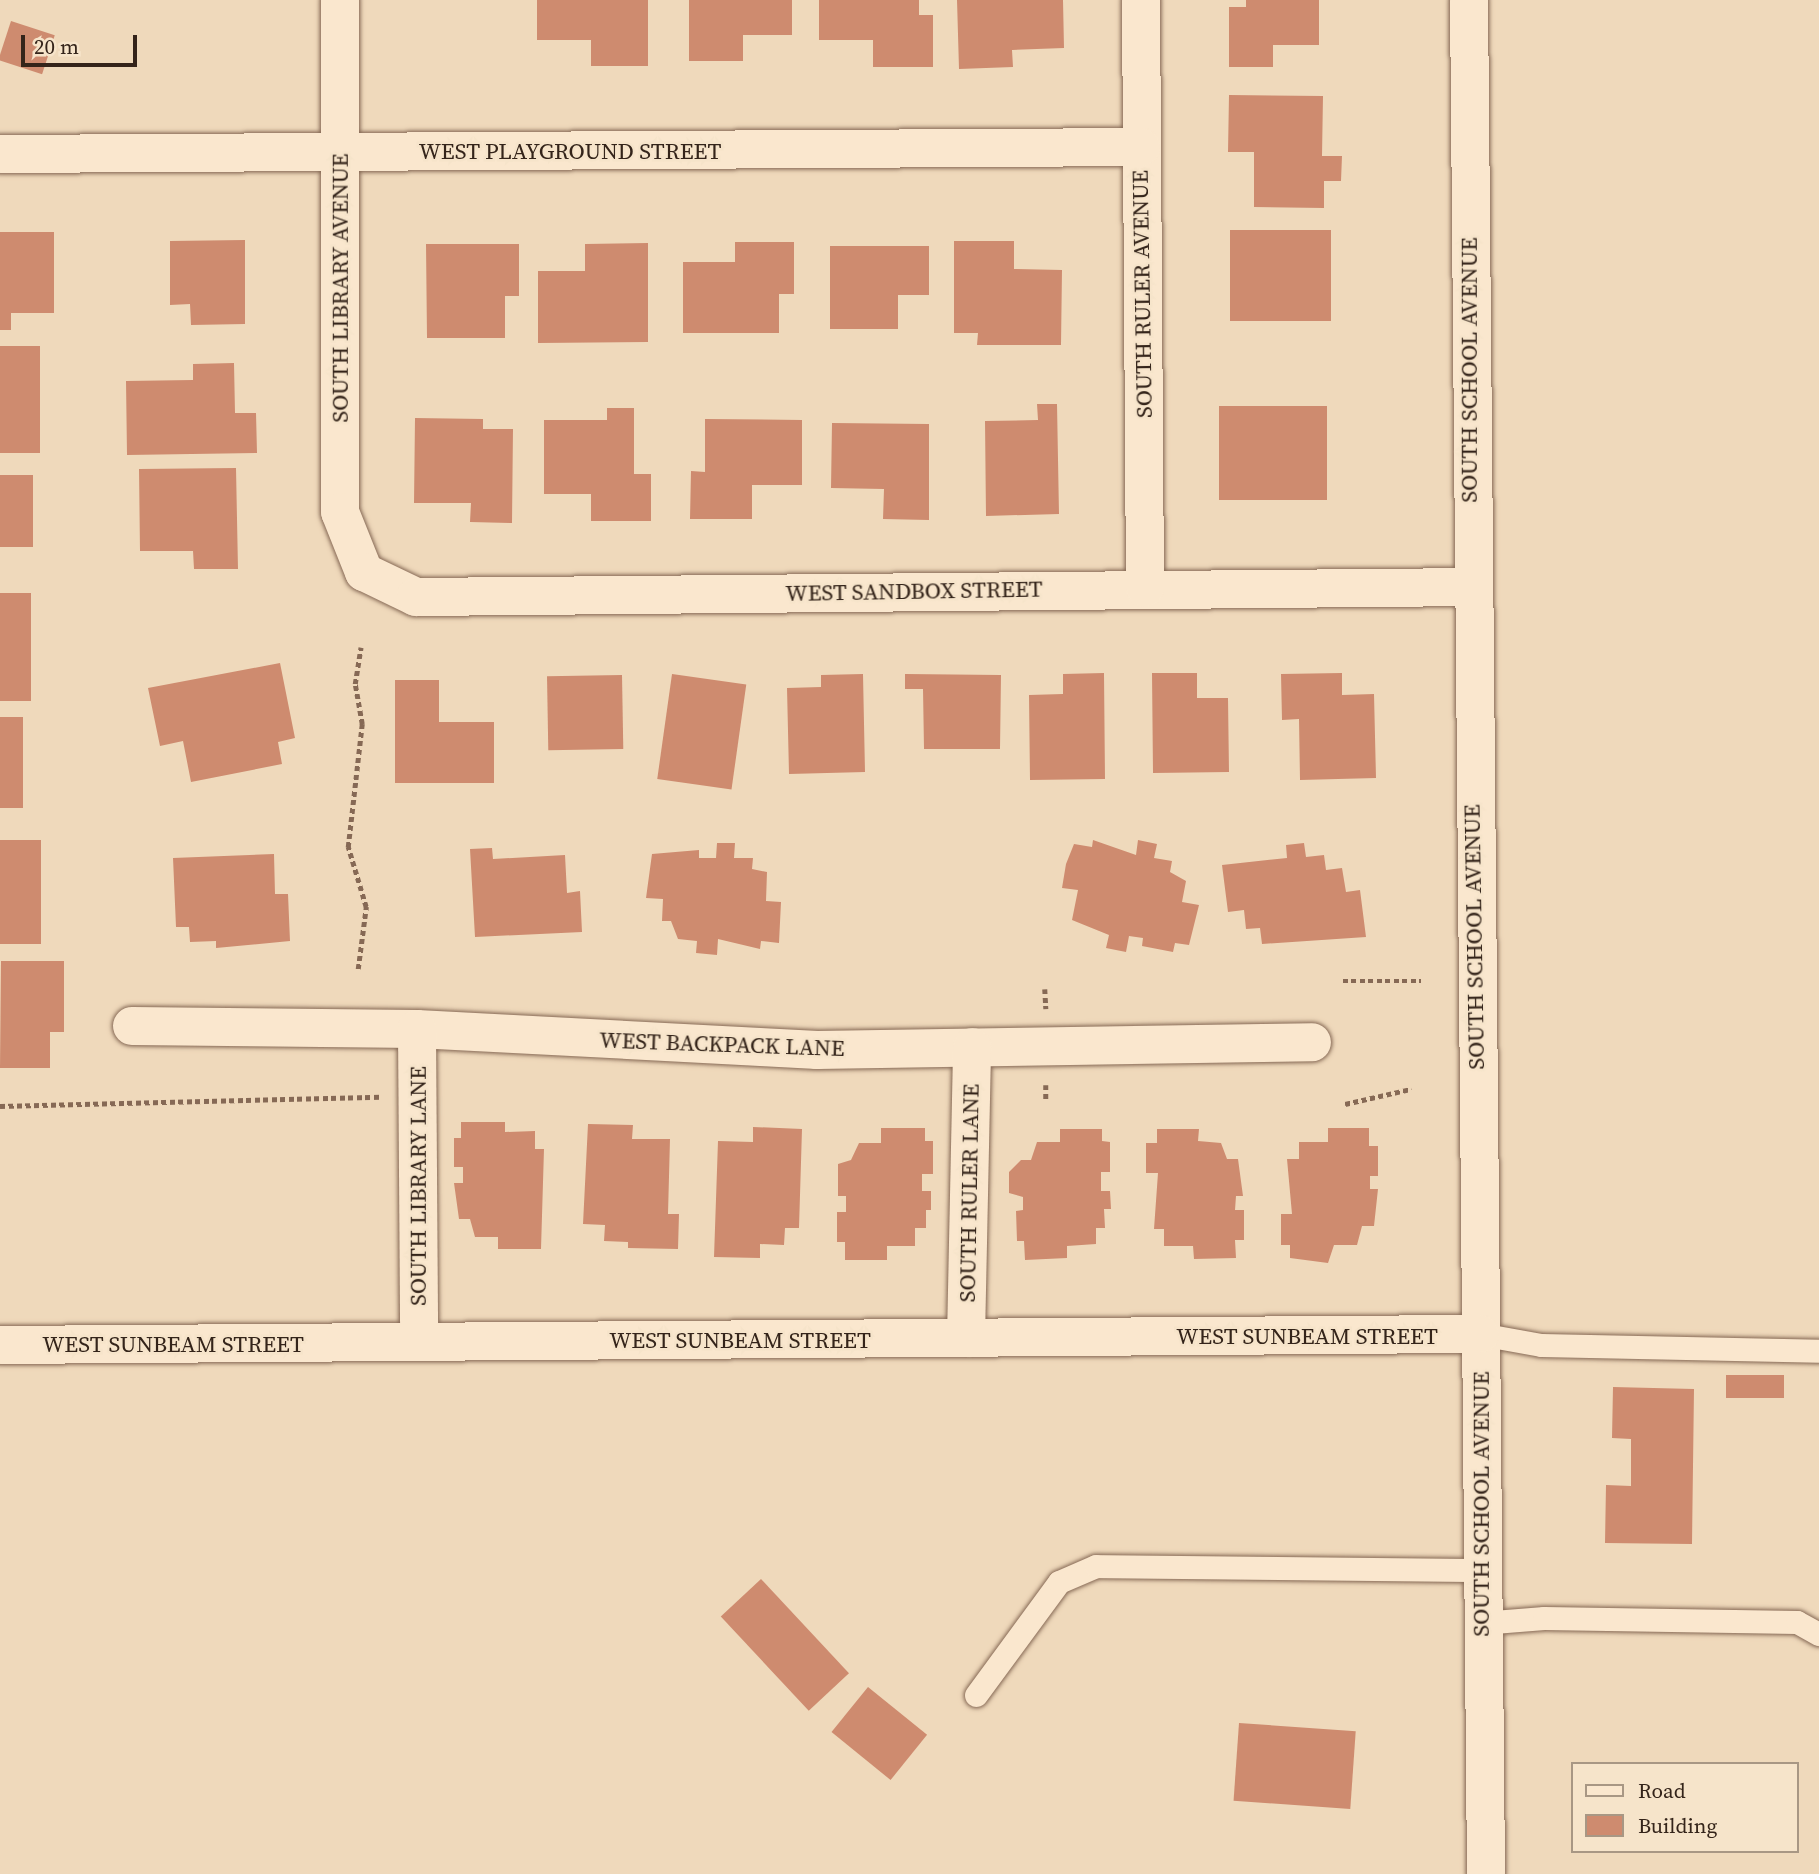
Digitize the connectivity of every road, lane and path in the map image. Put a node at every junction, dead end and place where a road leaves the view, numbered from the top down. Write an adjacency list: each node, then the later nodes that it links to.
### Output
1 (340, 0): 5 (street, SOUTH LIBRARY AVENUE)
2 (1141, 0): 4 (street, SOUTH RULER AVENUE)
3 (1469, 0): 8 (street, SOUTH SCHOOL AVENUE)
4 (1141, 147): 5 (street, WEST PLAYGROUND STREET); 9 (street, SOUTH RULER AVENUE)
5 (340, 152): 6 (street, WEST PLAYGROUND STREET); 7 (street, SOUTH LIBRARY AVENUE)
6 (0, 154)
7 (364, 572): 9 (street, WEST SANDBOX STREET)
8 (1469, 587): 9 (street, WEST SANDBOX STREET); 22 (street, SOUTH SCHOOL AVENUE)
9 (1145, 588)
10 (361, 647): 11 (path)
11 (358, 969)
12 (1343, 981): 13 (path)
13 (1421, 981)
14 (132, 1026): 15 (street, WEST BACKPACK LANE)
15 (417, 1030): 17 (street, WEST BACKPACK LANE); 24 (street, SOUTH LIBRARY LANE)
16 (1312, 1042): 17 (street, WEST BACKPACK LANE)
17 (972, 1047): 23 (street, SOUTH RULER LANE)
18 (1411, 1089): 20 (path)
19 (395, 1097): 21 (path)
20 (1345, 1104)
21 (0, 1106)
22 (1480, 1334): 23 (street, WEST SUNBEAM STREET); 26 (lane); 27 (street, SOUTH SCHOOL AVENUE)
23 (966, 1338): 24 (street, WEST SUNBEAM STREET)
24 (419, 1342): 25 (street, WEST SUNBEAM STREET)
25 (0, 1345)
26 (1819, 1351)
27 (1483, 1570): 28 (street, SOUTH SCHOOL AVENUE); 30 (lane)
28 (1481, 1623): 29 (lane); 31 (street, SOUTH SCHOOL AVENUE)
29 (1819, 1634)
30 (976, 1695)
31 (1486, 1874)

